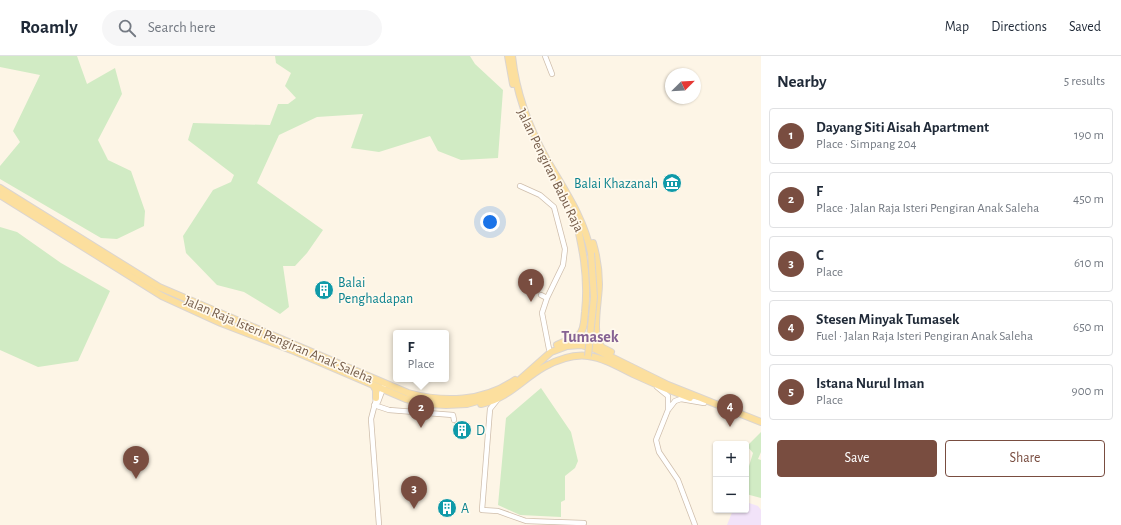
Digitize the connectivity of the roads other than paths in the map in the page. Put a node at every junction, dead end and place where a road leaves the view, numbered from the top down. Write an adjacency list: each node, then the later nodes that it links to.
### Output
1 (508, 56): 8 (main road, Jalan Pengiran Babu Raja)
2 (512, 56): 8 (main road, Jalan Pengiran Babu Raja)
3 (545, 56): 4 (street)
4 (552, 74)
5 (520, 186): 10 (street)
6 (0, 188): 19 (main road, Jalan Raja Isteri Pengiran Anak Saleha)
7 (0, 195): 18 (main road, Jalan Raja Isteri Pengiran Anak Saleha)
8 (575, 210): 11 (main road); 12 (main road); 16 (main road, Jalan Pengiran Babu Raja, bridge)
9 (541, 295): 10 (street)
10 (547, 298): 15 (street)
11 (584, 324): 12 (main road); 13 (main road)
12 (596, 327): 14 (main road)
13 (557, 345): 14 (main road, Jalan Raja Isteri Pengiran Anak Saleha); 15 (main road, Jalan Raja Isteri Pengiran Anak Saleha)
14 (602, 347): 25 (main road, Jalan Raja Isteri Pengiran Anak Saleha)
15 (549, 349): 19 (main road, Jalan Raja Isteri Pengiran Anak Saleha)
16 (586, 356): 17 (main road); 20 (main road)
17 (646, 380): 22 (main road); 28 (street)
18 (372, 384): 19 (main road, Jalan Raja Isteri Pengiran Anak Saleha); 19 (main road)
19 (382, 390): 23 (main road, Jalan Raja Isteri Pengiran Anak Saleha); 26 (street)
20 (501, 398): 21 (main road); 27 (street)
21 (486, 403): 23 (main road); 27 (street)
22 (704, 403): 24 (main road); 28 (street)
23 (458, 405): 24 (main road, Jalan Raja Isteri Pengiran Anak Saleha)
24 (714, 405): 25 (main road, Jalan Raja Isteri Pengiran Anak Saleha)
25 (722, 406): 30 (main road, Jalan Raja Isteri Pengiran Anak Saleha)
26 (374, 407): 29 (street); 32 (street)
27 (490, 409): 31 (street)
28 (668, 410): 33 (street)
29 (454, 420)
30 (761, 422)
31 (584, 523)
32 (379, 525)
33 (695, 525)

